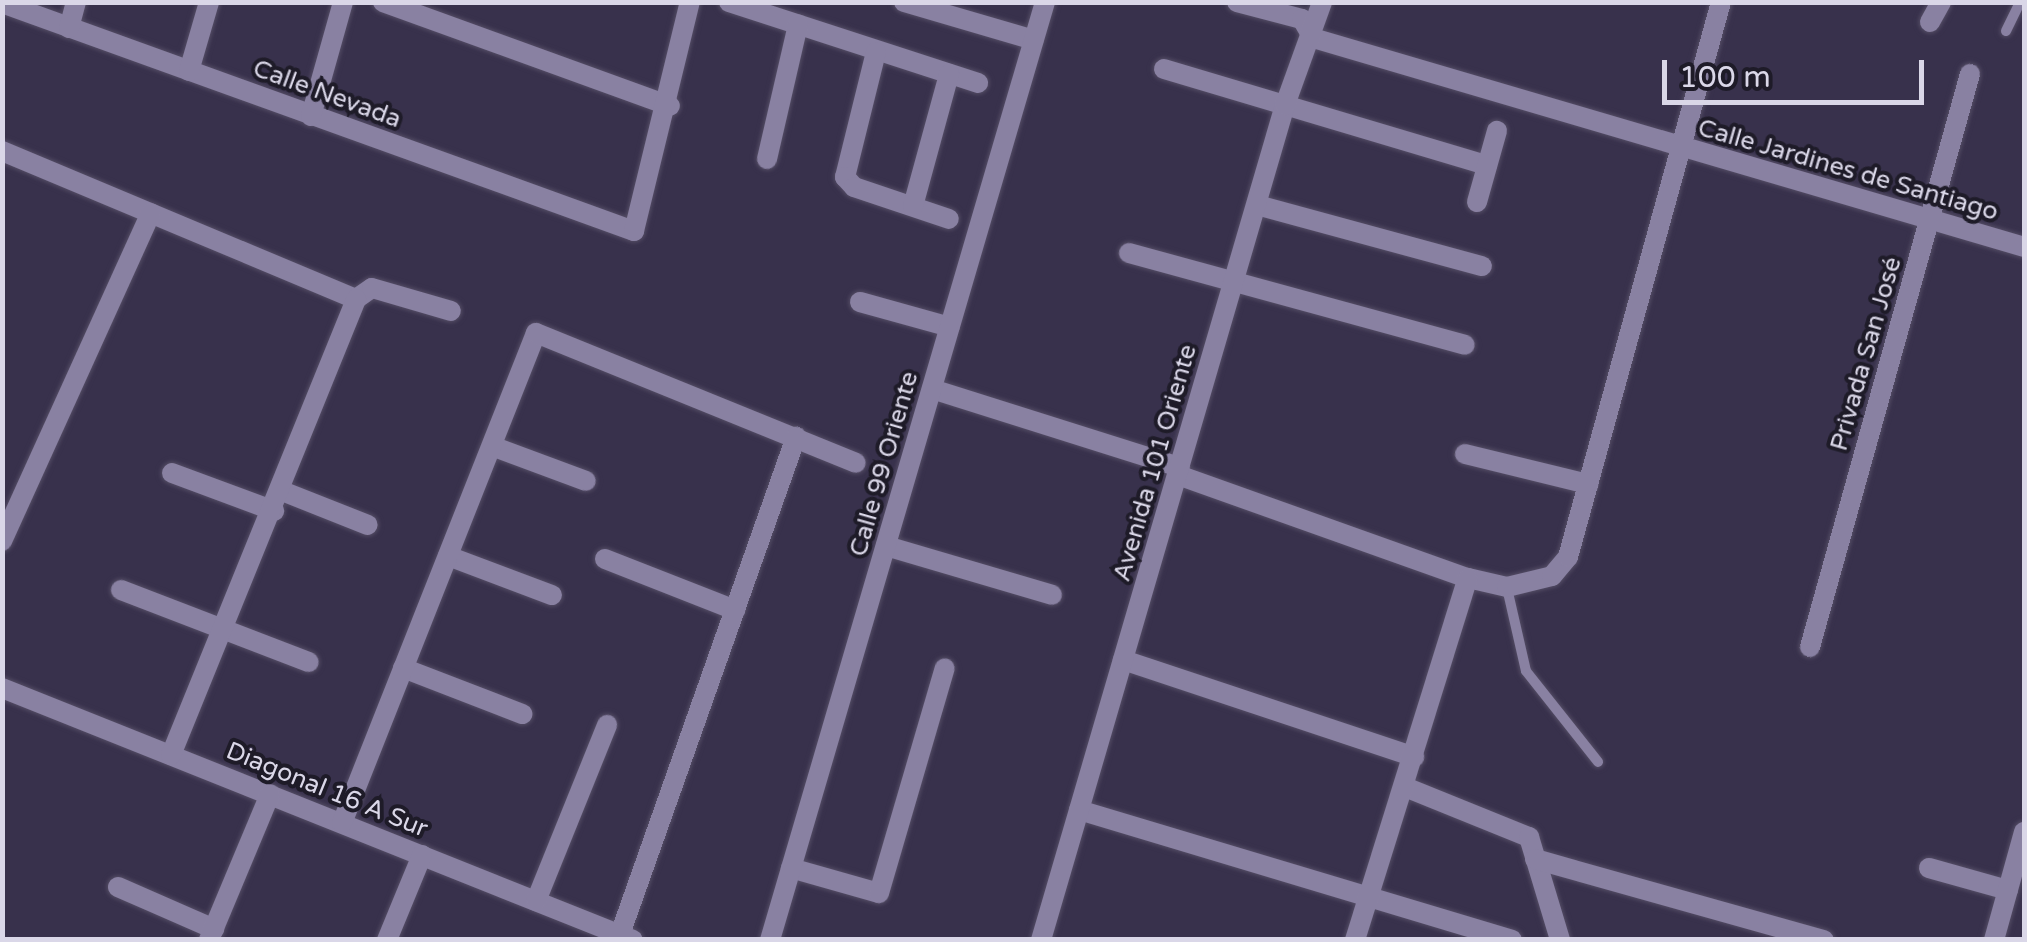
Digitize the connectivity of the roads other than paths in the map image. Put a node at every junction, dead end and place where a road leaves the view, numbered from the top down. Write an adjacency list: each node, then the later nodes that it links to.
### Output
1 (76, 2): 17 (street)
2 (208, 2): 23 (street)
3 (343, 2): 29 (street)
4 (383, 2): 28 (street)
5 (690, 2): 28 (street)
6 (729, 2): 16 (street)
7 (904, 2): 20 (street)
8 (1045, 2): 20 (street, Calle 99 Oriente)
9 (1237, 2): 19 (street, Calle Jardines de Santiago)
10 (1322, 2): 19 (street, Avenida 101 Oriente)
11 (1722, 2): 31 (street)
12 (1941, 2): 15 (street)
13 (2020, 2): 18 (lane)
14 (2, 4): 17 (street, Calle Nevada)
15 (1930, 22)
16 (798, 25): 21 (street); 33 (street)
17 (69, 28): 23 (street, Calle Nevada)
18 (2006, 31)
19 (1313, 38): 27 (street, Avenida 101 Oriente); 31 (street, Calle Jardines de Santiago)
20 (1034, 40): 48 (street, Calle 99 Oriente)
21 (876, 52): 24 (street); 37 (street)
22 (1164, 70): 27 (street)
23 (188, 71): 29 (street, Calle Nevada)
24 (949, 74): 26 (street); 37 (street)
25 (1970, 74): 40 (street, Privada San José)
26 (978, 83)
27 (1286, 105): 34 (street); 36 (street, Avenida 101 Oriente)
28 (670, 106): 29 (street, Calle Nevada)
29 (311, 116)
30 (1497, 132): 34 (street)
31 (1681, 147): 40 (street, Calle Jardines de Santiago); 58 (street)
32 (2, 151): 38 (street)
33 (767, 159)
34 (1487, 165): 35 (street)
35 (1477, 202)
36 (1257, 205): 43 (street); 44 (street, Avenida 101 Oriente)
37 (913, 206): 39 (street)
38 (152, 213): 45 (street); 62 (street)
39 (948, 218)
40 (1930, 219): 41 (street, Calle Jardines de Santiago); 73 (street, Privada San José)
41 (2024, 247)
42 (1130, 253): 44 (street)
43 (1482, 266)
44 (1234, 282): 49 (street); 55 (street, Avenida 101 Oriente)
45 (356, 299): 47 (street); 59 (street)
46 (860, 302): 48 (street)
47 (451, 311)
48 (950, 327): 50 (street, Calle 99 Oriente)
49 (1465, 345)
50 (932, 389): 55 (street); 63 (street, Calle 99 Oriente)
51 (796, 438): 52 (street); 54 (street); 71 (street)
52 (492, 446): 57 (street); 64 (street)
53 (1466, 454): 58 (street)
54 (856, 463)
55 (1179, 471): 66 (street); 74 (street, Avenida 101 Oriente)
56 (172, 473): 60 (street)
57 (586, 481)
58 (1588, 484): 67 (street)
59 (282, 490): 60 (street); 61 (street)
60 (274, 511): 72 (street)
61 (368, 525)
62 (2, 541)
63 (886, 546): 70 (street); 91 (street, Calle 99 Oriente)
64 (448, 556): 69 (street); 76 (street)
65 (605, 559): 71 (street)
66 (1468, 578): 67 (street); 82 (street)
67 (1506, 587): 83 (lane)
68 (121, 590): 72 (street)
69 (552, 595)
70 (1052, 595)
71 (735, 610): 98 (street)
72 (224, 628): 75 (street); 81 (street)
73 (1810, 648)
74 (1124, 660): 82 (street); 86 (street, Avenida 101 Oriente)
75 (309, 662)
76 (403, 668): 79 (street); 87 (street)
77 (945, 668): 91 (street)
78 (2, 688): 81 (street, Diagonal 16 A Sur)
79 (522, 714)
80 (606, 725): 96 (street)
81 (171, 755): 85 (street, Diagonal 16 A Sur)
82 (1414, 757): 84 (street)
83 (1598, 762)
84 (1404, 787): 90 (street); 95 (street)
85 (270, 794): 87 (street, Diagonal 16 A Sur); 97 (street)
86 (1079, 810): 95 (street); 101 (street, Avenida 101 Oriente)
87 (342, 823): 89 (street, Diagonal 16 A Sur)
88 (2024, 832): 94 (street)
89 (422, 855): 96 (street, Diagonal 16 A Sur); 99 (street)
90 (1536, 860): 104 (street); 105 (street)
91 (791, 868): 100 (street, Calle 99 Oriente)
92 (1929, 868): 94 (street)
93 (118, 887): 97 (street)
94 (2008, 890): 106 (street)
95 (1370, 895): 102 (street); 103 (street)
96 (536, 901): 98 (street, Diagonal 16 A Sur)
97 (212, 934)
98 (623, 938)
99 (387, 940)
100 (770, 940)
101 (1041, 940)
102 (1355, 940)
103 (1512, 940)
104 (1560, 940)
105 (1824, 940)
106 (1994, 940)

